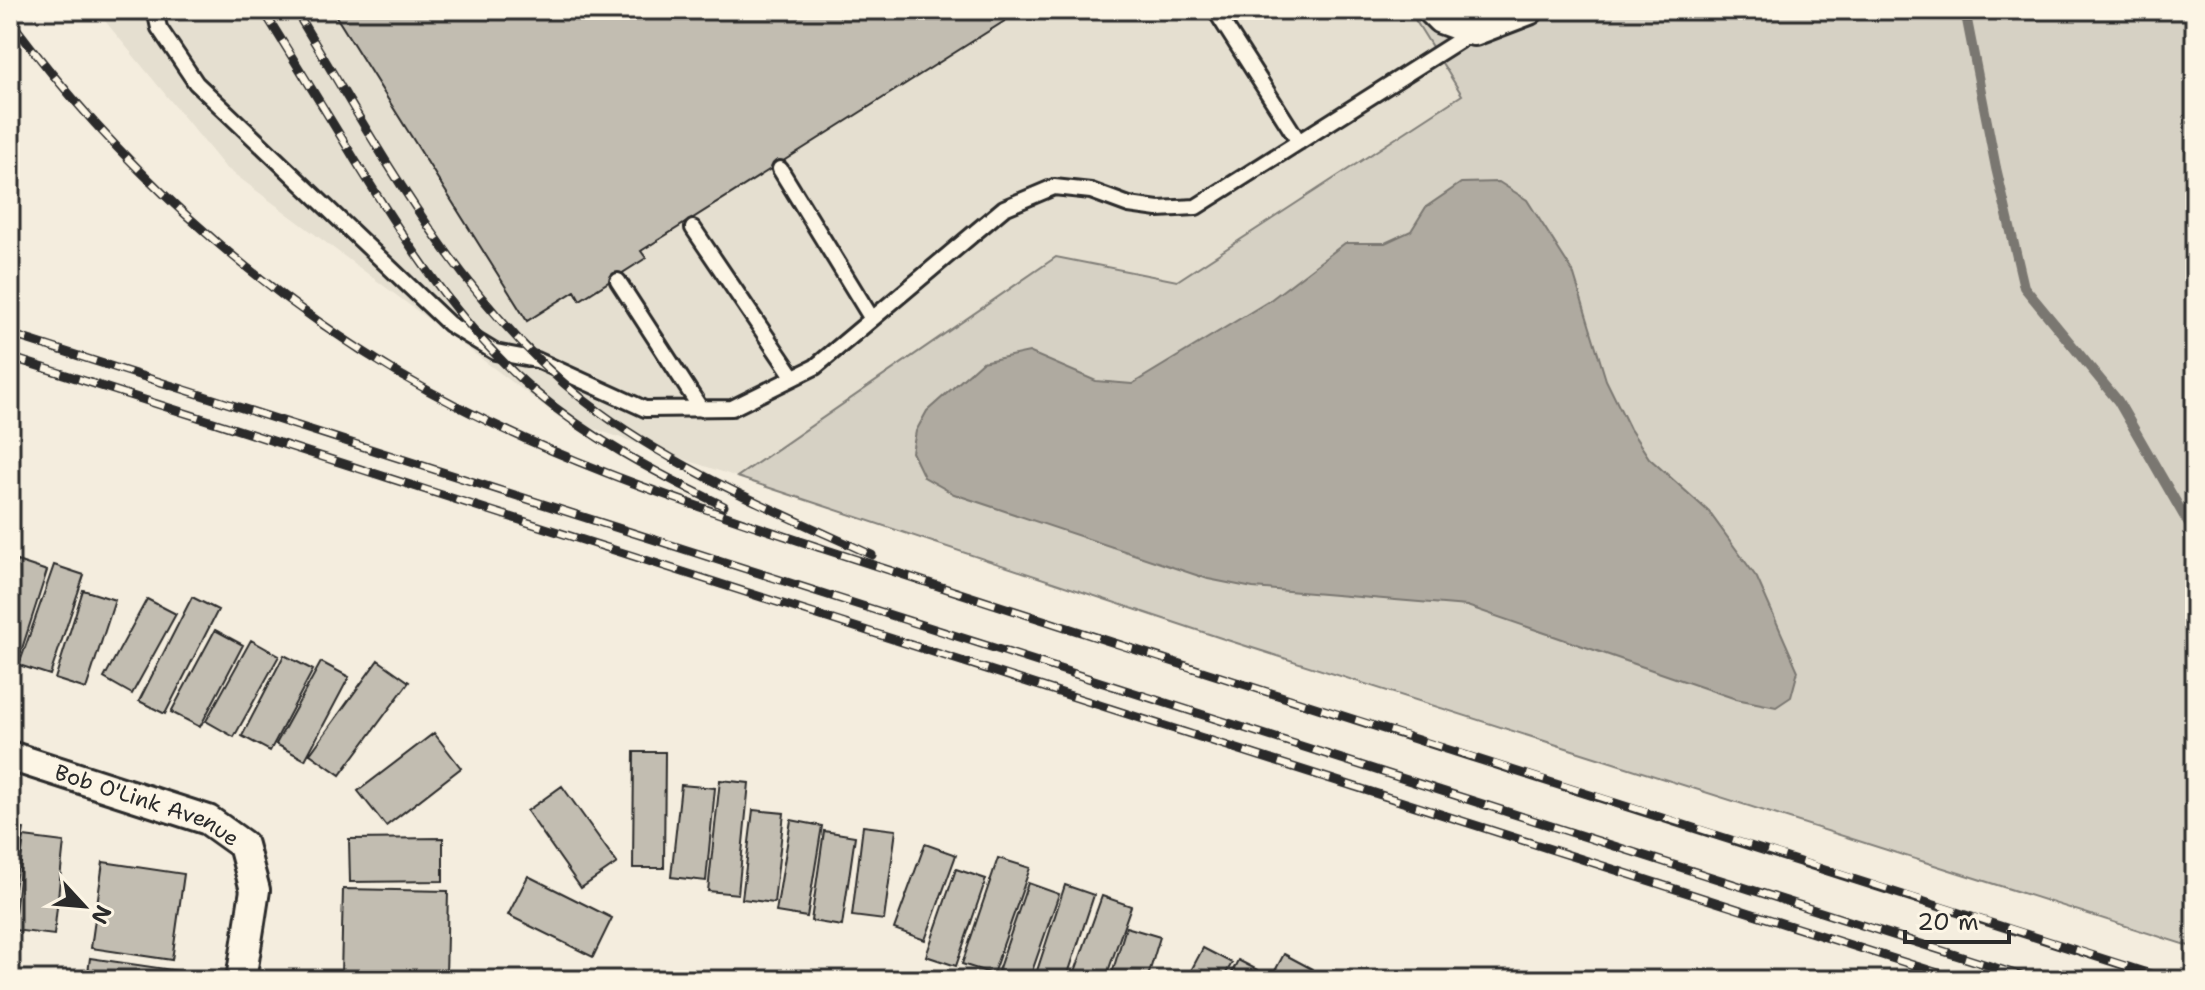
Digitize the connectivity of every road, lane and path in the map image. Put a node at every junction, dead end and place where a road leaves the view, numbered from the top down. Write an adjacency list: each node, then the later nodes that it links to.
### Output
1 (155, 10): 12 (lane)
2 (1215, 10): 6 (lane)
3 (1432, 10): 5 (street)
4 (1529, 10): 5 (street)
5 (1474, 31): 6 (lane)
6 (1299, 142): 10 (lane)
7 (780, 169): 10 (lane)
8 (693, 228): 11 (lane)
9 (618, 281): 12 (lane)
10 (872, 319): 11 (lane)
11 (793, 376): 12 (lane)
12 (701, 409)
13 (10, 756): 14 (street, Bob O'Link Avenue)
14 (241, 980)

